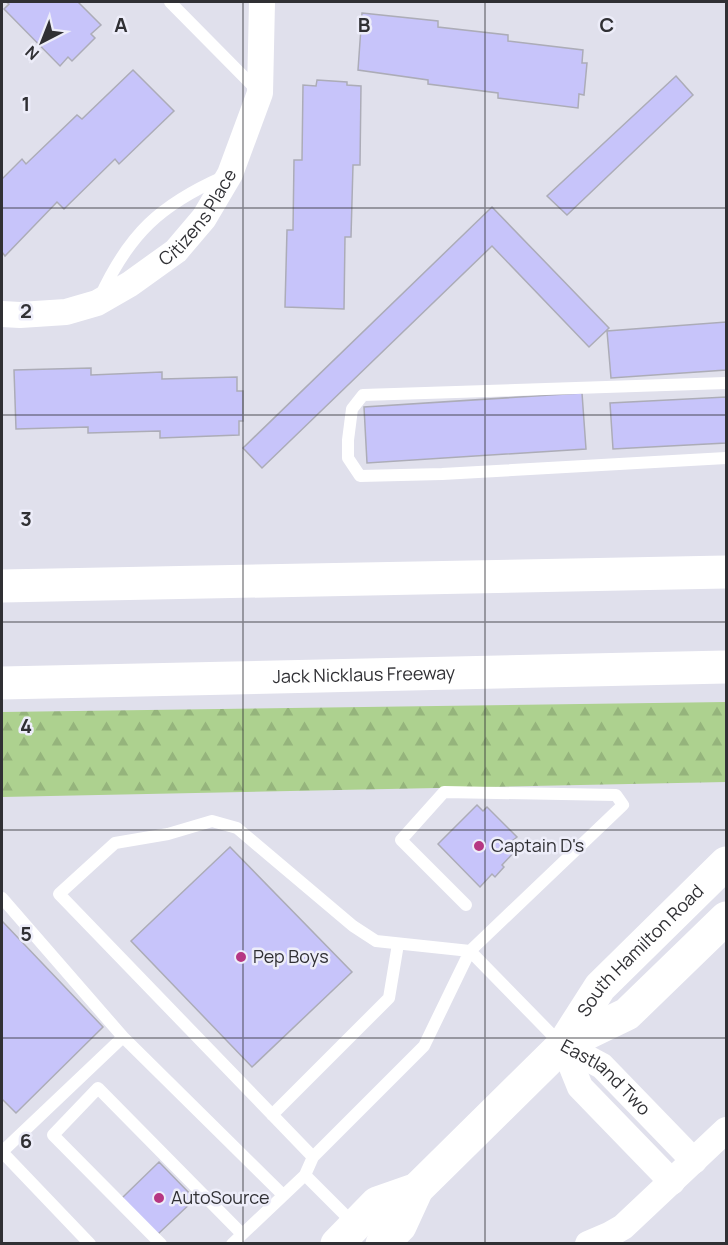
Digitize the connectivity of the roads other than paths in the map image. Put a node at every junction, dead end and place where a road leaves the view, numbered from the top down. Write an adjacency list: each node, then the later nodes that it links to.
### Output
1 (170, 2): 3 (lane)
2 (262, 2): 3 (street, Citizens Place)
3 (260, 93): 4 (street, Citizens Place)
4 (230, 174): 5 (street, Citizens Place); 5 (lane)
5 (97, 303): 6 (street, Citizens Place)
6 (2, 314)
7 (726, 383): 8 (lane)
8 (726, 458)
9 (726, 572): 10 (main road)
10 (2, 586)
11 (726, 668): 12 (main road, Jack Nicklaus Freeway)
12 (2, 683)
13 (726, 863): 20 (main road, South Hamilton Road)
14 (2, 898): 19 (lane)
15 (466, 905): 18 (lane)
16 (726, 918): 20 (main road, South Hamilton Road)
17 (398, 944): 18 (lane); 21 (lane); 21 (lane)
18 (470, 951): 20 (lane); 24 (lane)
19 (123, 1037): 23 (lane); 29 (lane)
20 (563, 1046): 25 (street, Eastland Two); 27 (street, Eastland Two); 28 (main road, South Hamilton Road)
21 (272, 1115): 24 (lane)
22 (726, 1130): 25 (street)
23 (2, 1152): 32 (lane)
24 (313, 1157): 26 (lane)
25 (694, 1161): 27 (street)
26 (305, 1175): 29 (lane); 31 (lane)
27 (672, 1182): 36 (street)
28 (417, 1188): 31 (main road, South Hamilton Road); 35 (main road, South Hamilton Road)
29 (283, 1195): 30 (lane)
30 (242, 1234): 33 (lane); 34 (lane)
31 (346, 1234)
32 (90, 1244)
33 (161, 1244)
34 (232, 1244)
35 (382, 1244)
36 (588, 1244)

